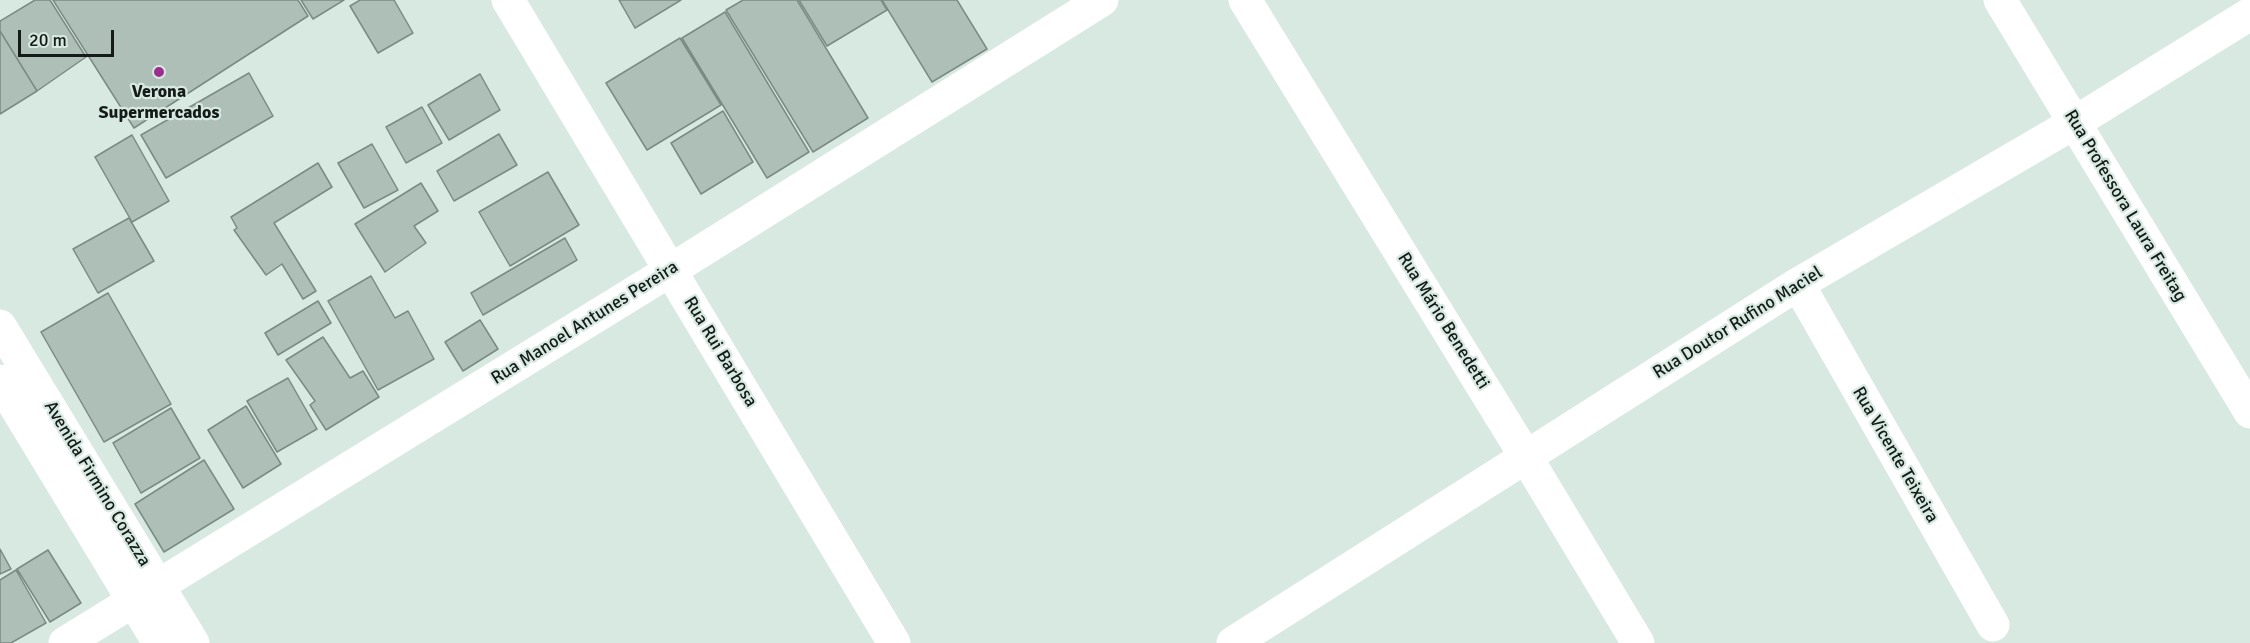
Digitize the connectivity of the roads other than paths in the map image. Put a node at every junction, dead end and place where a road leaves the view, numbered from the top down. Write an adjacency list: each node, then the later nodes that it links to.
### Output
1 (507, 0): 7 (street, Rua Rui Barbosa)
2 (1102, 0): 7 (street, Rua Manoel Antunes Pereira)
3 (1245, 0): 12 (street, Rua Mário Benedetti)
4 (2001, 0): 6 (street, Rua Professora Laura Freitag)
5 (2250, 14): 6 (street, Rua Doutor Rufino Maciel)
6 (2074, 123): 8 (street, Rua Doutor Rufino Maciel); 11 (street, Rua Professora Laura Freitag)
7 (671, 270): 13 (street, Rua Manoel Antunes Pereira); 18 (street, Rua Rui Barbosa)
8 (1798, 284): 12 (street, Rua Doutor Rufino Maciel); 14 (street, Rua Vicente Teixeira)
9 (0, 326): 13 (street, Avenida Firmino Corazza)
10 (0, 381): 13 (street, Avenida Firmino Corazza)
11 (2250, 412)
12 (1526, 457): 19 (street, Rua Doutor Rufino Maciel); 20 (street, Rua Mário Benedetti)
13 (146, 593): 15 (street, Rua Manoel Antunes Pereira); 16 (street, Avenida Firmino Corazza); 17 (street, Avenida Firmino Corazza)
14 (1992, 625)
15 (64, 643)
16 (159, 643)
17 (193, 643)
18 (894, 643)
19 (1233, 643)
20 (1638, 643)

